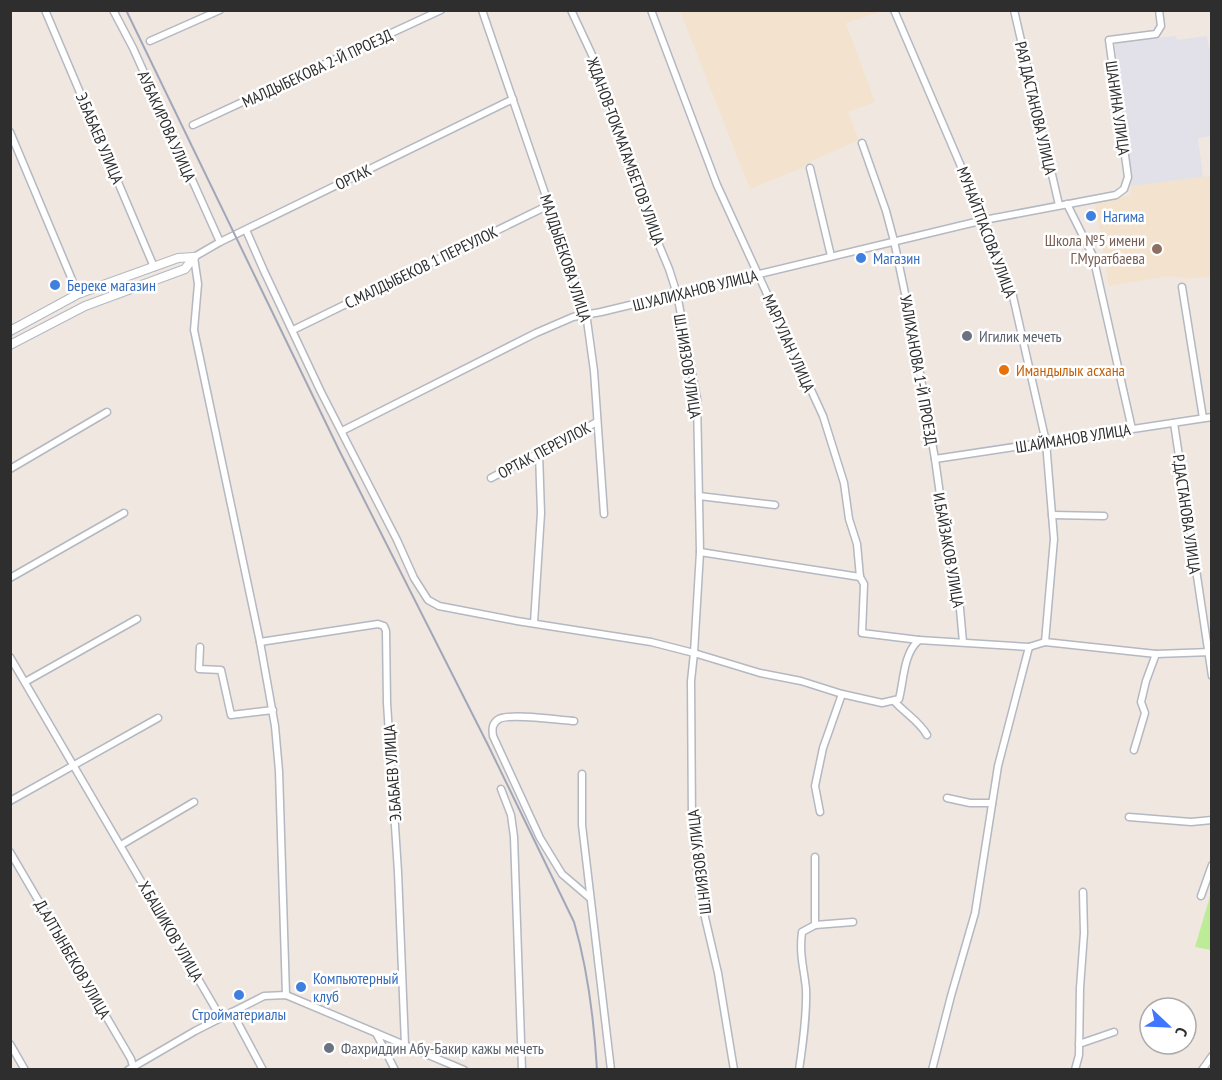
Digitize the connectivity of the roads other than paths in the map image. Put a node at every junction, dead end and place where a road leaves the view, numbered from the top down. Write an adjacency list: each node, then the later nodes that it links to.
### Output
1 (45, 10): 26 (street, Э.БАБАЕВ УЛИЦА)
2 (113, 10): 23 (street, АУБАКИРОВА УЛИЦА)
3 (220, 10): 11 (street)
4 (441, 10): 13 (street, МАЛДЫБЕКОВА 2-Й ПРОЕЗД)
5 (482, 10): 12 (street, МАЛДЫБЕКОВА УЛИЦА)
6 (571, 10): 30 (street, ЖДАНОВ-ТОКМАГАМБЕТОВ УЛИЦА)
7 (651, 10): 27 (street, МАРГУЛАН УЛИЦА)
8 (894, 10): 20 (street, МУНАЙТПАСОВА УЛИЦА)
9 (1014, 10): 19 (street, РАЯ ДАСТАНОВА УЛИЦА)
10 (1159, 10): 17 (street, ШАНИНА УЛИЦА)
11 (150, 41)
12 (513, 99): 18 (street, МАЛДЫБЕКОВА УЛИЦА); 21 (street, ОРТАК)
13 (193, 125)
14 (10, 132): 29 (street)
15 (862, 143): 22 (street, УАЛИХАНОВА 1-Й ПРОЕЗД)
16 (810, 168): 24 (street)
17 (1067, 204): 19 (street, Ш.УАЛИХАНОВ УЛИЦА); 40 (street)
18 (549, 205): 31 (street, МАЛДЫБЕКОВА УЛИЦА); 33 (street, С.МАЛДЫБЕКОВ 1 ПЕРЕУЛОК)
19 (1059, 205): 20 (street, Ш.УАЛИХАНОВ УЛИЦА)
20 (984, 220): 22 (street, Ш.УАЛИХАНОВ УЛИЦА); 42 (street, МУНАЙТПАСОВА УЛИЦА)
21 (246, 230): 23 (street, ОРТАК); 33 (street)
22 (894, 241): 24 (street, Ш.УАЛИХАНОВ УЛИЦА); 44 (street, УАЛИХАНОВА 1-Й ПРОЕЗД)
23 (220, 242): 25 (street, ОРТАК)
24 (831, 256): 27 (street, Ш.УАЛИХАНОВ УЛИЦА)
25 (194, 257): 26 (street, ОРТАК); 34 (street, ОРТАК); 59 (street)
26 (154, 267): 29 (street, ОРТАК)
27 (759, 274): 30 (street, Ш.УАЛИХАНОВ УЛИЦА); 54 (street, МАРГУЛАН УЛИЦА)
28 (1182, 287): 37 (street)
29 (78, 294): 32 (street, ОРТАК)
30 (677, 294): 31 (street, Ш.УАЛИХАНОВ УЛИЦА); 47 (street, Ш.НИЯЗОВ УЛИЦА)
31 (586, 314): 38 (street, МАЛДЫБЕКОВА УЛИЦА); 41 (street, Ш.УАЛИХАНОВ УЛИЦА)
32 (11, 328)
33 (293, 330): 41 (street)
34 (10, 345)
35 (107, 412): 45 (street)
36 (1212, 417): 37 (street, Ш.АЙМАНОВ УЛИЦА)
37 (1203, 418): 39 (street, Ш.АЙМАНОВ УЛИЦА)
38 (597, 422): 43 (street, ОРТАК ПЕРЕУЛОК); 50 (street, МАЛДЫБЕКОВА УЛИЦА)
39 (1174, 423): 40 (street, Ш.АЙМАНОВ УЛИЦА); 64 (street, Р.ДАСТАНОВА УЛИЦА)
40 (1132, 429): 42 (street, Ш.АЙМАНОВ УЛИЦА)
41 (342, 431): 57 (street)
42 (1046, 442): 44 (street, Ш.АЙМАНОВ УЛИЦА); 51 (street, МУНАЙТПАСОВА УЛИЦА)
43 (539, 453): 46 (street, ОРТАК ПЕРЕУЛОК); 57 (street)
44 (935, 459): 60 (street, И.БАЙЗАКОВ УЛИЦА)
45 (10, 469)
46 (491, 478)
47 (699, 496): 48 (street); 53 (street, Ш.НИЯЗОВ УЛИЦА)
48 (775, 505)
49 (124, 513): 55 (street)
50 (604, 514)
51 (1052, 515): 52 (street); 61 (street, МУНАЙТПАСОВА УЛИЦА)
52 (1104, 516)
53 (700, 552): 54 (street); 65 (street, Ш.НИЯЗОВ УЛИЦА)
54 (860, 577): 58 (street, МАРГУЛАН УЛИЦА)
55 (10, 578)
56 (137, 619): 69 (street)
57 (534, 623): 65 (street)
58 (919, 640): 60 (street); 71 (street)
59 (260, 642): 72 (street); 103 (street, Э.БАБАЕВ УЛИЦА)
60 (963, 642): 63 (street)
61 (1045, 642): 63 (street); 66 (street)
62 (200, 647): 72 (street)
63 (1029, 647): 83 (street)
64 (1210, 652): 66 (street); 68 (street, Р.ДАСТАНОВА УЛИЦА)
65 (694, 653): 70 (street); 112 (street, Ш.НИЯЗОВ УЛИЦА)
66 (1156, 654): 76 (street)
67 (10, 657): 69 (street, Х.БАШИКОВ УЛИЦА)
68 (1212, 676)
69 (25, 682): 77 (street, Х.БАШИКОВ УЛИЦА)
70 (842, 694): 71 (street); 84 (street)
71 (894, 702): 75 (street)
72 (273, 710): 96 (street)
73 (158, 718): 77 (street)
74 (574, 721): 93 (street)
75 (927, 735)
76 (1134, 750)
77 (74, 766): 81 (street); 87 (street, Х.БАШИКОВ УЛИЦА)
78 (582, 774): 93 (street)
79 (501, 789): 110 (street)
80 (946, 798): 83 (street)
81 (10, 801)
82 (194, 802): 87 (street)
83 (992, 803): 114 (street)
84 (820, 812)
85 (1129, 817): 86 (street)
86 (1212, 820)
87 (121, 845): 98 (street, Х.БАШИКОВ УЛИЦА)
88 (10, 852): 105 (street, Д.АЛТЫНБЕКОВ УЛИЦА)
89 (815, 857): 95 (street)
90 (1212, 865): 92 (street)
91 (1083, 892): 102 (street)
92 (1201, 896)
93 (590, 898): 111 (street)
94 (853, 922): 95 (street)
95 (815, 925): 113 (street)
96 (286, 995): 97 (street); 100 (street)
97 (232, 1012): 98 (street); 107 (street)
98 (221, 1018): 105 (street)
99 (1114, 1032): 102 (street)
100 (376, 1033): 103 (street); 108 (street)
101 (10, 1044): 106 (street)
102 (1079, 1044): 115 (street)
103 (405, 1045): 109 (street)
104 (1212, 1056): 116 (street)
105 (132, 1069)
106 (25, 1070)
107 (263, 1070)
108 (395, 1070)
109 (464, 1070)
110 (522, 1070)
111 (611, 1070)
112 (734, 1070)
113 (799, 1070)
114 (932, 1070)
115 (1075, 1070)
116 (1202, 1070)

